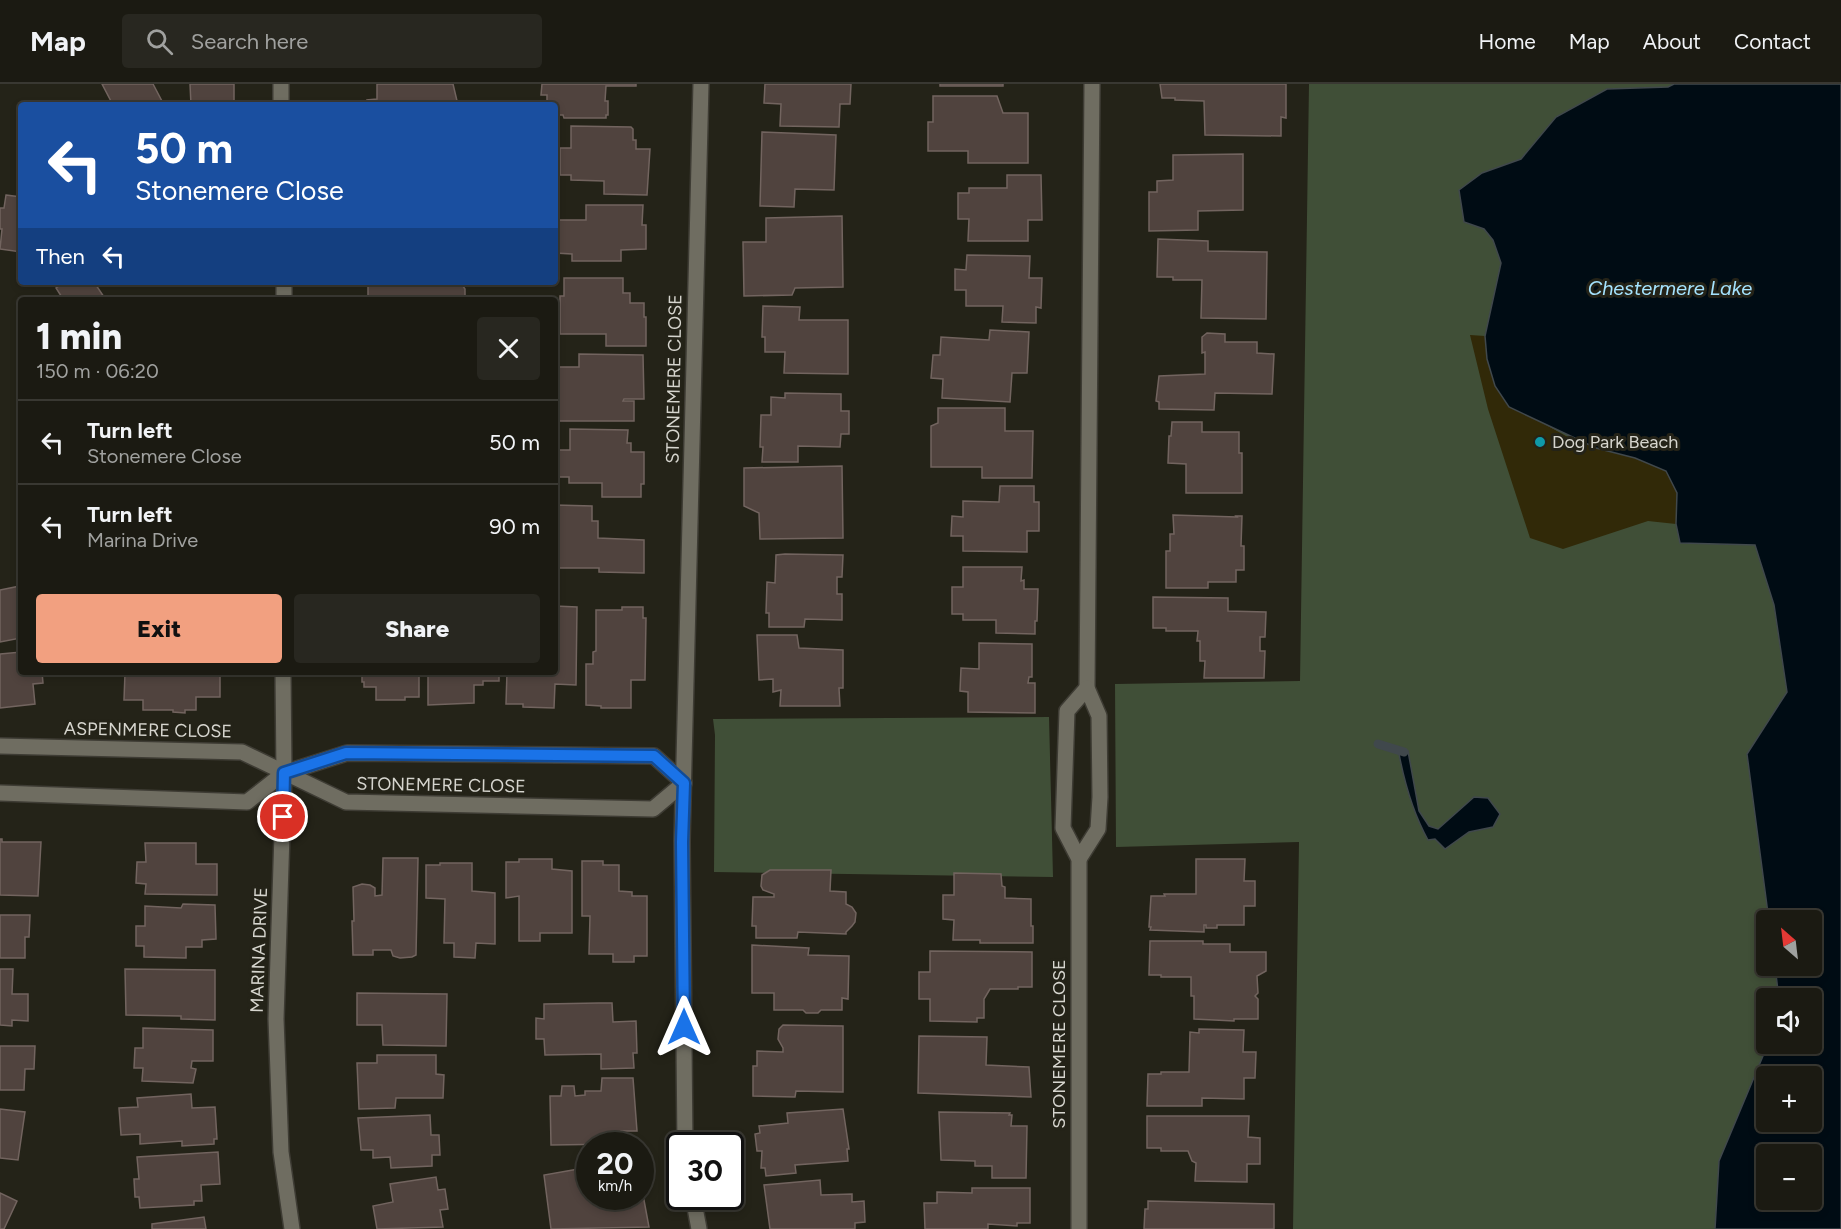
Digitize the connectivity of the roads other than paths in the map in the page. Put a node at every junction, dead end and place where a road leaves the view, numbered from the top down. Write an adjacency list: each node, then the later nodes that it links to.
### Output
1 (281, 84): 4 (street)
2 (701, 84): 9 (street, STONEMERE CLOSE)
3 (1092, 84): 6 (street)
4 (282, 102)
5 (283, 675): 8 (street, MARINA DRIVE)
6 (1087, 688): 11 (street); 11 (street, STONEMERE CLOSE)
7 (0, 746): 8 (street, ASPENMERE CLOSE)
8 (284, 773): 9 (street, STONEMERE CLOSE); 9 (street, STONEMERE CLOSE); 10 (street); 14 (street, MARINA DRIVE)
9 (684, 783): 12 (street, STONEMERE CLOSE)
10 (0, 793)
11 (1079, 859): 16 (street, STONEMERE CLOSE)
12 (685, 1132)
13 (695, 1210): 15 (street)
14 (292, 1229)
15 (699, 1229)
16 (1078, 1229)

